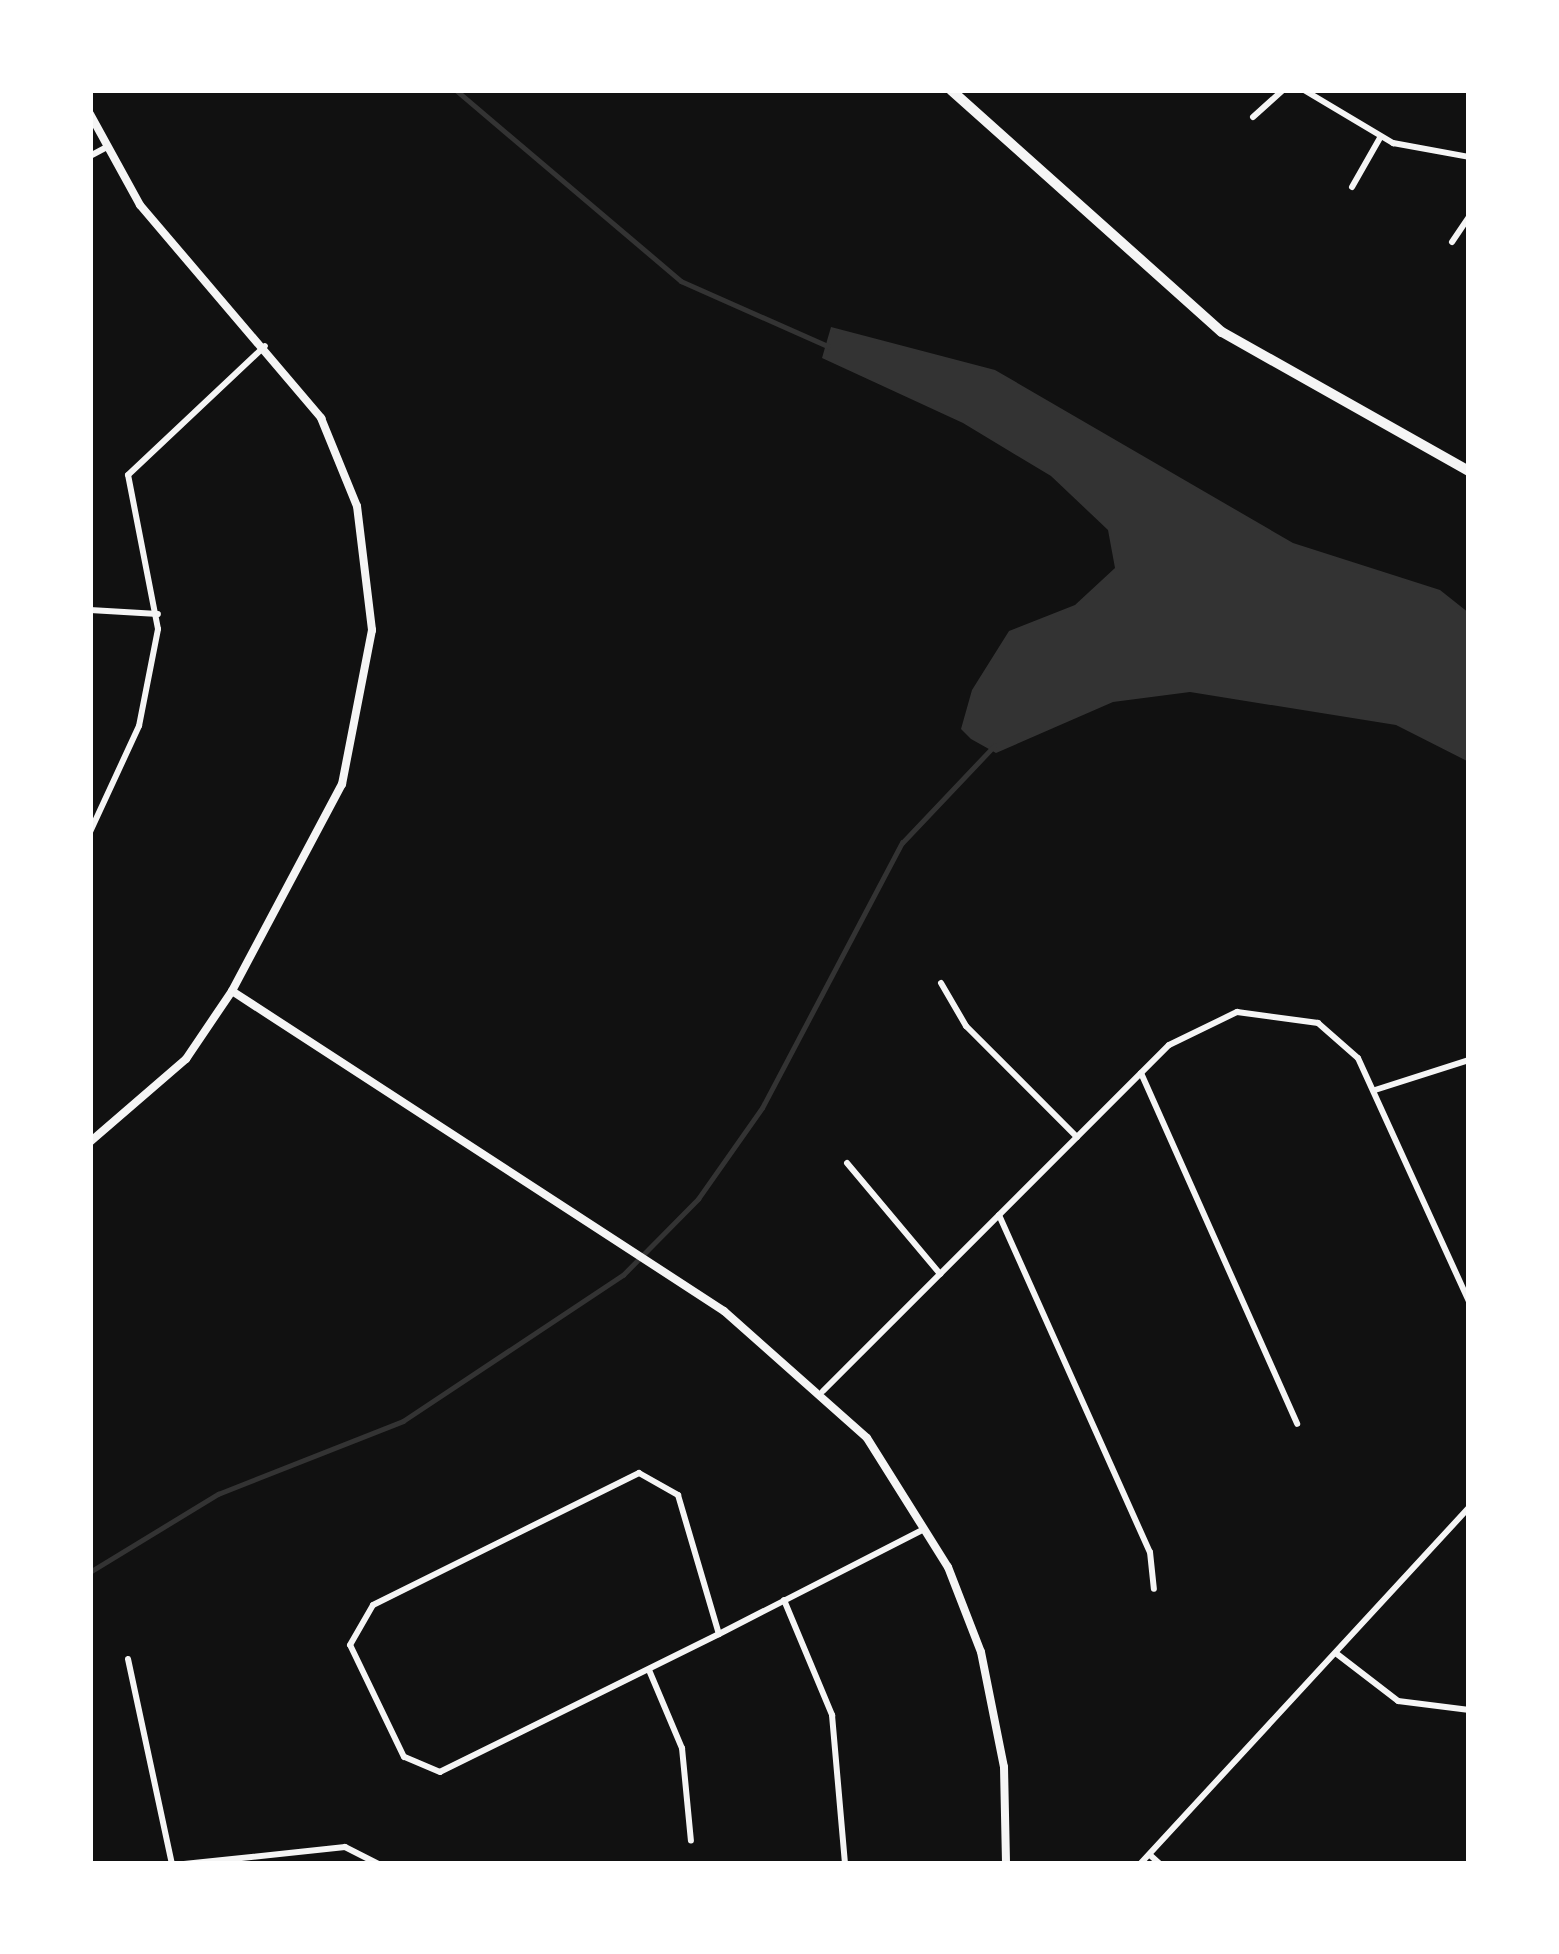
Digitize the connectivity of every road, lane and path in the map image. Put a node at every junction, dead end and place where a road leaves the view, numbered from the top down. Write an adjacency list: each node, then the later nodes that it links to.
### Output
1 (1283, 90): 5 (street)
2 (1304, 90): 6 (street)
3 (952, 91): 14 (main road)
4 (90, 114): 7 (street)
5 (1253, 117)
6 (1380, 138): 9 (street); 10 (street)
7 (105, 148): 8 (street); 13 (street)
8 (90, 156)
9 (1469, 157)
10 (1352, 187)
11 (1469, 217): 12 (street)
12 (1452, 242)
13 (265, 346): 16 (street); 19 (street)
14 (1469, 471)
15 (90, 610): 16 (street)
16 (158, 614): 17 (street)
17 (90, 832)
18 (941, 983): 23 (street)
19 (232, 991): 24 (street); 29 (street)
20 (1469, 1060): 22 (street)
21 (1141, 1073): 22 (street); 23 (street); 30 (street)
22 (1375, 1090): 28 (street)
23 (1077, 1137): 26 (street)
24 (90, 1142)
25 (847, 1163): 27 (street)
26 (999, 1215): 27 (street); 33 (street)
27 (940, 1274): 29 (street)
28 (1469, 1302)
29 (823, 1391): 32 (street)
30 (1297, 1424)
31 (1469, 1507): 36 (street)
32 (927, 1528): 34 (street); 46 (street)
33 (1154, 1589)
34 (784, 1600): 35 (street); 45 (street)
35 (719, 1634): 38 (street); 38 (street)
36 (1337, 1654): 39 (street); 41 (street)
37 (128, 1660): 42 (street)
38 (649, 1670): 40 (street)
39 (1469, 1710)
40 (691, 1841)
41 (1150, 1855): 47 (street); 48 (street)
42 (172, 1864)
43 (184, 1864): 44 (street)
44 (378, 1864)
45 (845, 1864)
46 (1006, 1864)
47 (1140, 1864)
48 (1160, 1864)

